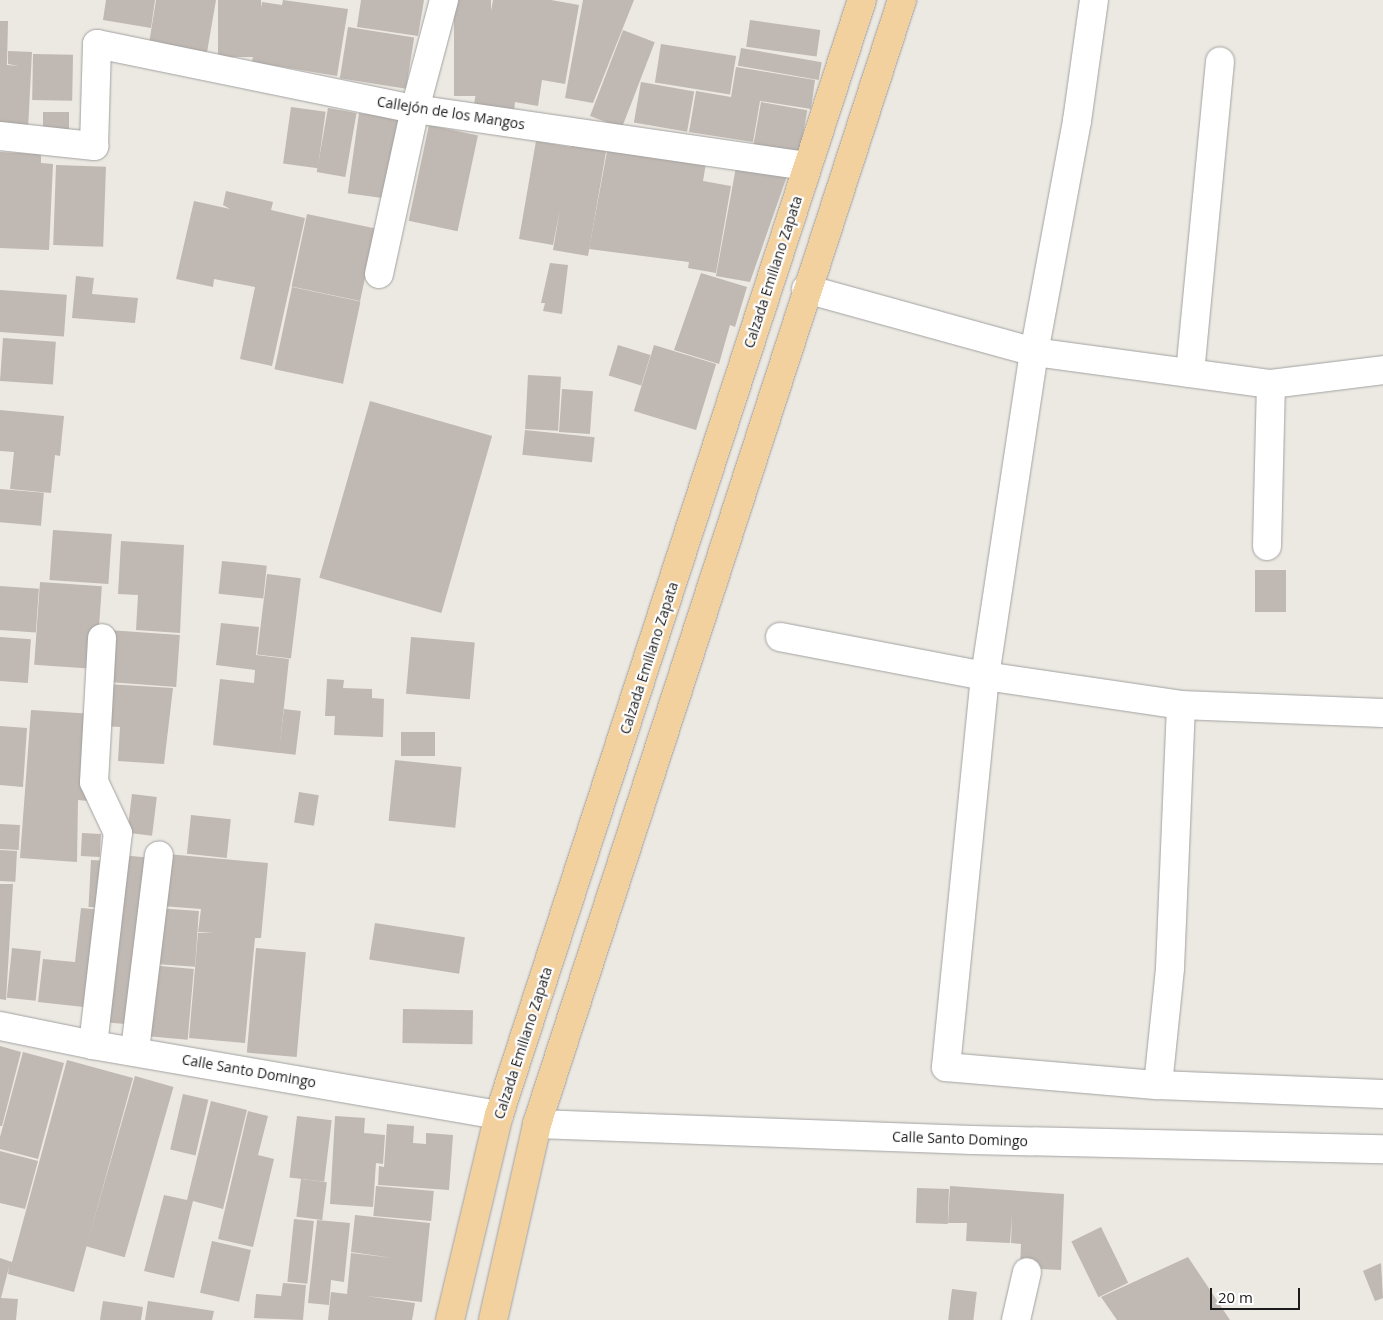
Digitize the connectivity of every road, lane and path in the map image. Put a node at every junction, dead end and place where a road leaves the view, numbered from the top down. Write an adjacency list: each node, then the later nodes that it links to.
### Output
1 (444, 0): 6 (street)
2 (862, 0): 8 (main road, Calzada Emiliano Zapata)
3 (902, 0): 10 (main road)
4 (1094, 0): 11 (street)
5 (1220, 61): 13 (street)
6 (415, 109): 7 (street, Callejón de los Mangos); 8 (street, Callejón de los Mangos); 9 (street)
7 (0, 136)
8 (807, 166): 21 (main road, Calzada Emiliano Zapata)
9 (378, 274)
10 (806, 289): 11 (street); 22 (main road)
11 (1034, 352): 13 (street); 18 (street)
12 (1383, 370): 14 (street)
13 (1190, 373): 14 (street)
14 (1271, 384): 15 (street)
15 (1267, 546)
16 (780, 637): 18 (street)
17 (102, 638): 25 (street)
18 (984, 676): 19 (street); 27 (street)
19 (1181, 705): 20 (street); 27 (street)
20 (1383, 713)
21 (597, 820): 22 (main road); 29 (main road, Calzada Emiliano Zapata)
22 (633, 830): 30 (main road)
23 (159, 855): 26 (street)
24 (0, 1026): 25 (street, Calle Santo Domingo)
25 (93, 1045): 26 (street, Calle Santo Domingo)
26 (135, 1050): 29 (street, Calle Santo Domingo)
27 (1158, 1085): 28 (street)
28 (1383, 1094)
29 (499, 1115): 33 (main road, Calzada Emiliano Zapata)
30 (537, 1124): 31 (street, Calle Santo Domingo); 34 (main road)
31 (1383, 1149)
32 (1027, 1272): 35 (street)
33 (450, 1320)
34 (493, 1320)
35 (1016, 1320)

